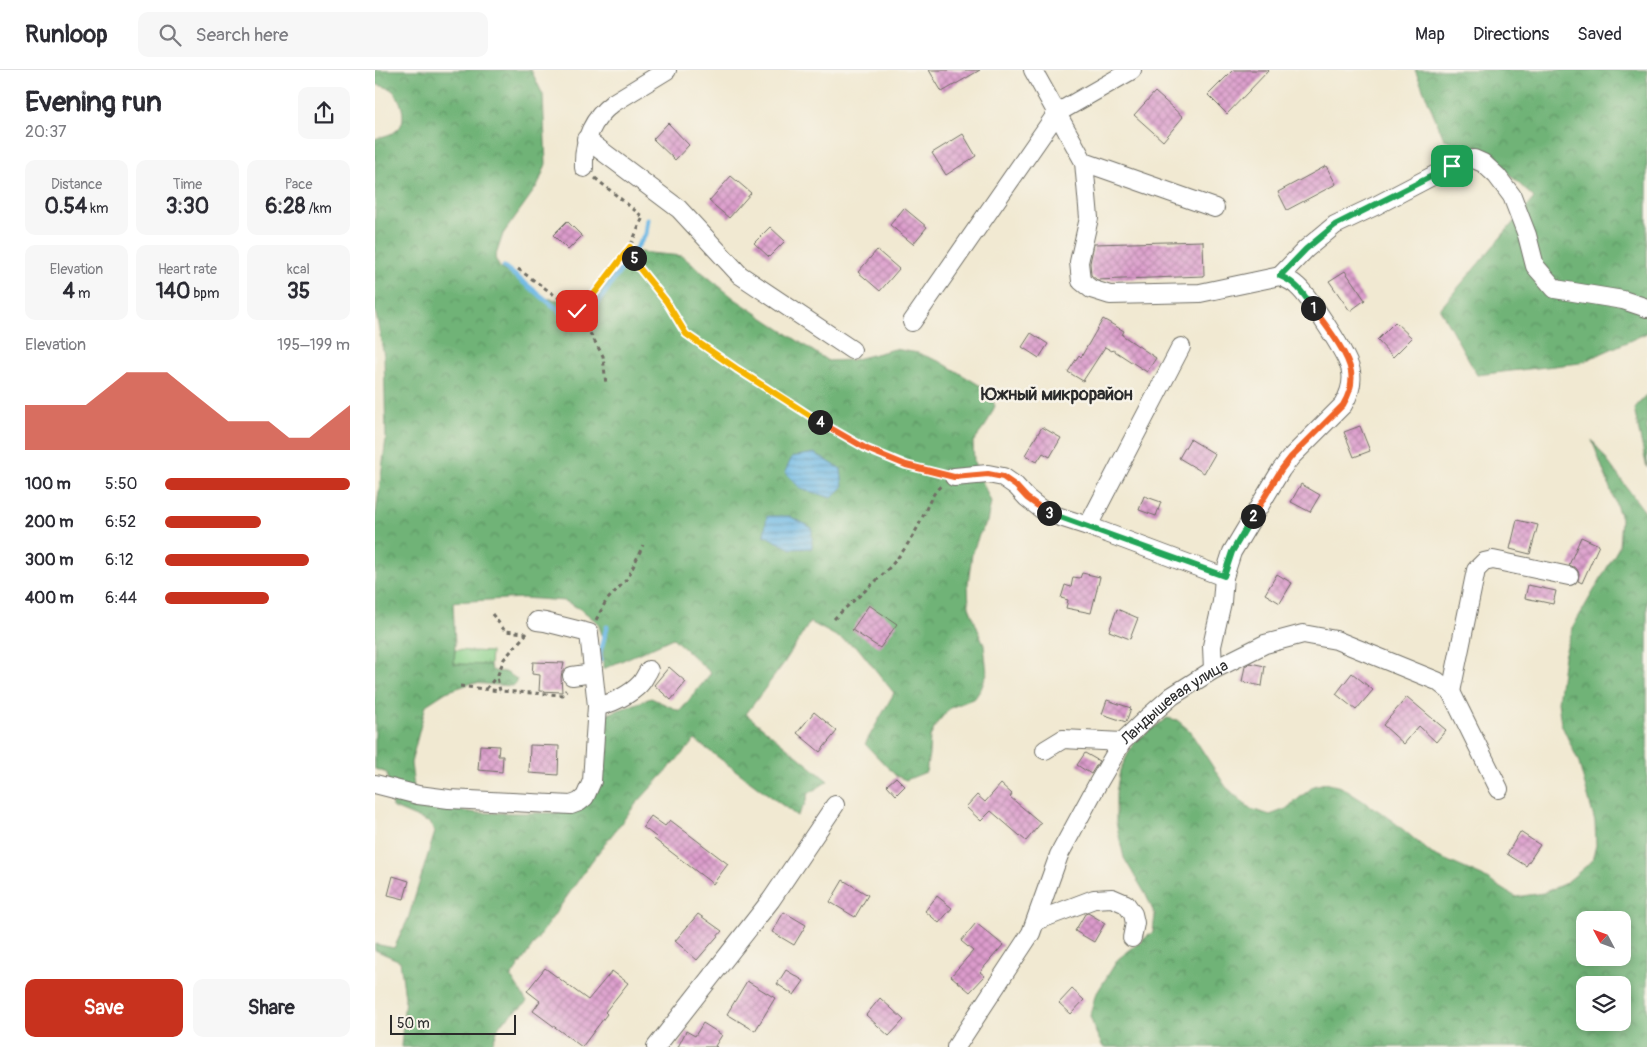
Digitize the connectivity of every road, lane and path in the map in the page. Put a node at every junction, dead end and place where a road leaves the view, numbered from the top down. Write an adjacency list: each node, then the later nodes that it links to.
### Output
1 (667, 70): 5 (street)
2 (1033, 70): 4 (street)
3 (1132, 70): 4 (street)
4 (1057, 113): 6 (street); 14 (street)
5 (586, 138): 7 (street); 16 (street)
6 (1084, 162): 8 (street); 11 (street)
7 (584, 168): 9 (path)
8 (1215, 208)
9 (630, 247): 13 (path); 18 (path)
10 (518, 268): 13 (path)
11 (1280, 276): 12 (street); 21 (street)
12 (1647, 308)
13 (581, 311): 17 (path)
14 (912, 322)
15 (1181, 346): 19 (street)
16 (853, 350)
17 (606, 385)
18 (954, 477): 19 (street); 24 (path)
19 (1088, 526): 21 (street)
20 (643, 545): 27 (path)
21 (1224, 576): 29 (street)
22 (1569, 576): 36 (street)
23 (491, 614): 26 (path)
24 (834, 619)
25 (532, 627): 27 (street); 32 (path)
26 (505, 631)
27 (589, 633): 30 (street)
28 (649, 670): 37 (street)
29 (1213, 670): 36 (street, Ландышевая улица); 38 (street, Ландышевая улица)
30 (593, 673): 31 (street); 37 (street)
31 (573, 676): 35 (path)
32 (497, 677): 34 (path); 35 (path)
33 (460, 686): 34 (path)
34 (486, 689): 35 (path)
35 (500, 690)
36 (1451, 692): 41 (street, Ландышевая улица)
37 (597, 706): 40 (street)
38 (1122, 742): 39 (street); 43 (street, Ландышевая улица)
39 (1045, 750)
40 (375, 784)
41 (1499, 789)
42 (835, 804): 45 (street)
43 (1035, 921): 44 (street); 46 (street, Ландышевая улица)
44 (1132, 938)
45 (655, 1047)
46 (955, 1047)

